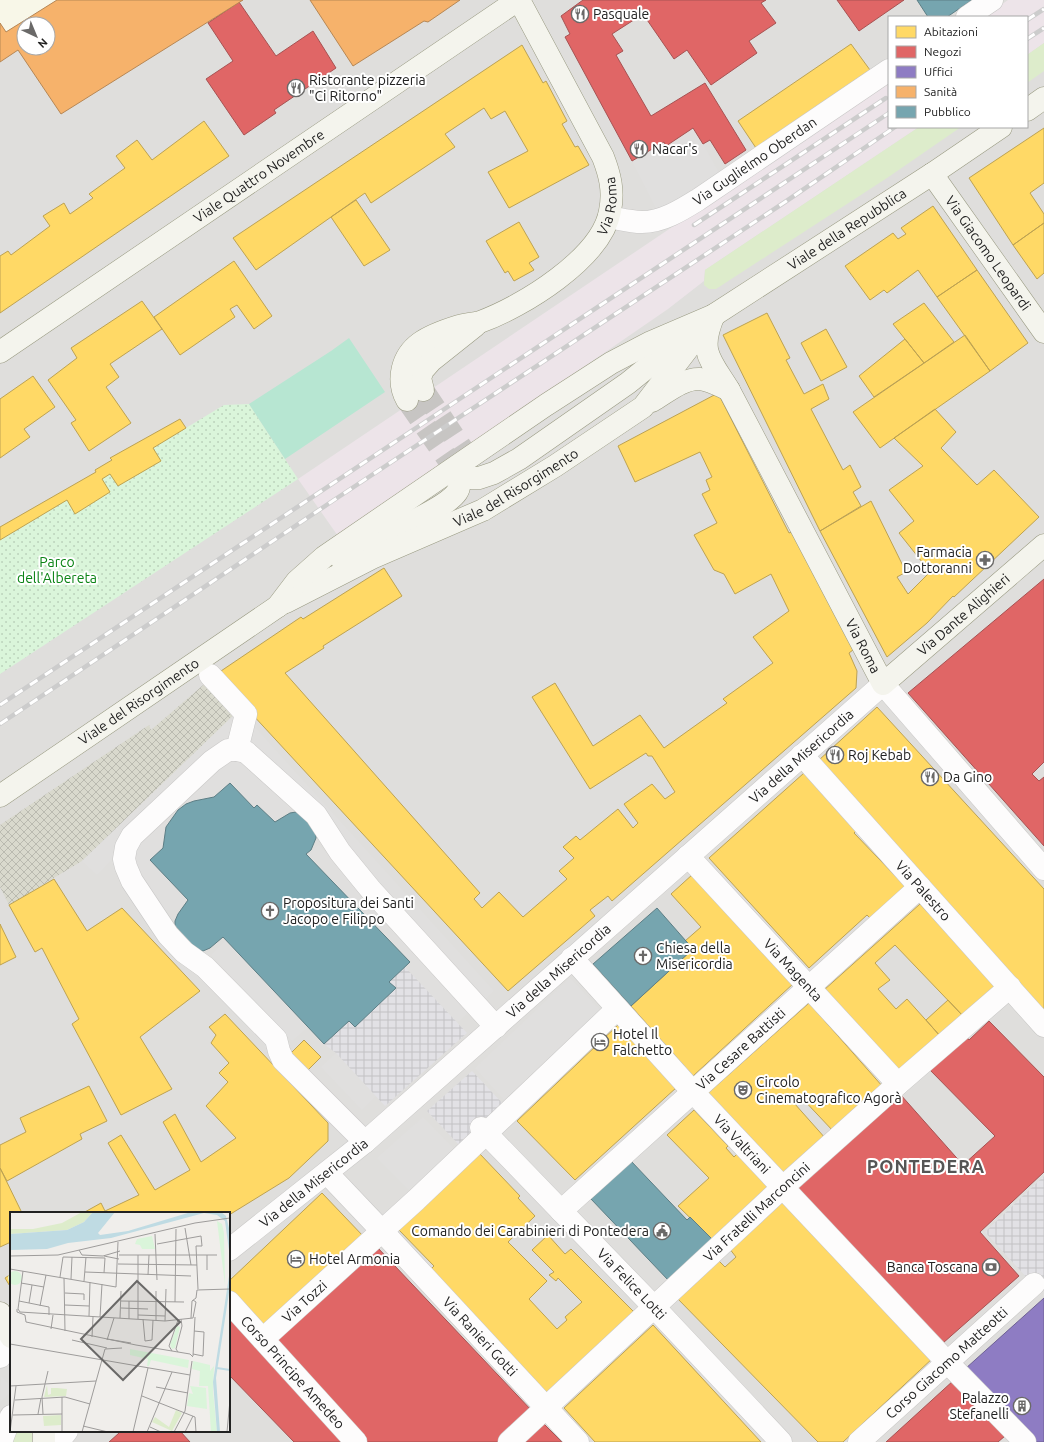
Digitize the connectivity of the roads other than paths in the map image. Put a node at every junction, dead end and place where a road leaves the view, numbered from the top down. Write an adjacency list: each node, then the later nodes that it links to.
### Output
1 (519, 0): 9 (street, Via Roma); 13 (street, Viale Quattro Novembre)
2 (992, 0): 3 (street)
3 (968, 16)
4 (888, 71): 9 (street, Via Guglielmo Oberdan)
5 (1044, 98): 6 (street)
6 (1028, 109)
7 (1000, 128): 8 (street, Viale della Repubblica)
8 (932, 174): 10 (street, Viale della Repubblica); 12 (street, Via Giacomo Leopardi)
9 (609, 217): 15 (street, Via Roma)
10 (714, 315): 11 (street, Viale della Repubblica); 14 (street, Via Roma); 16 (street, Viale del Risorgimento)
11 (689, 326): 18 (street, Viale del Risorgimento); 18 (street, Viale del Risorgimento)
12 (1044, 332)
13 (0, 352)
14 (729, 390): 16 (street); 20 (street, Via Roma)
15 (415, 395)
16 (643, 407): 18 (street, Viale del Risorgimento)
17 (1044, 545): 20 (street, Via Dante Alighieri)
18 (278, 606): 23 (street, Viale del Risorgimento)
19 (210, 675): 21 (street)
20 (883, 684): 22 (street, Via della Misericordia); 25 (street, Via Roma)
21 (237, 750): 32 (street); 36 (street)
22 (802, 755): 24 (street, Via della Misericordia); 26 (street, Via Palestro)
23 (0, 796)
24 (688, 856): 27 (street, Via della Misericordia); 28 (street, Via Magenta)
25 (1044, 869)
26 (920, 887): 28 (street, Via Cesare Battisti); 29 (street, Via Palestro)
27 (572, 958): 30 (street, Via Valtriani); 32 (street, Via della Misericordia)
28 (809, 987): 33 (street, Via Magenta); 34 (street, Via Cesare Battisti)
29 (1010, 987): 31 (street, Via Palestro); 33 (street, Via Fratelli Marconcini)
30 (617, 1009): 34 (street, Via Valtriani); 35 (street, Via Tozzi)
31 (1044, 1026)
32 (496, 1027): 36 (street, Via della Misericordia)
33 (898, 1084): 38 (street, Via Fratelli Marconcini)
34 (693, 1092): 38 (street, Via Valtriani); 39 (street, Via Cesare Battisti)
35 (483, 1131): 39 (street, Via Felice Lotti); 40 (street, Via Tozzi)
36 (365, 1142): 37 (street, Via della Misericordia)
37 (327, 1173): 40 (street, Via Ranieri Gotti); 41 (street, Via della Misericordia)
38 (783, 1187): 44 (street, Via Fratelli Marconcini); 48 (street, Via Valtriani)
39 (561, 1211): 44 (street, Via Felice Lotti)
40 (382, 1231): 46 (street, Via Tozzi); 49 (street, Via Ranieri Gotti)
41 (230, 1249)
42 (1034, 1284): 48 (street, Corso Giacomo Matteotti)
43 (230, 1303): 46 (street, Corso Principe Amedeo)
44 (654, 1308): 49 (street, Via Fratelli Marconcini); 57 (street, Via Felice Lotti)
45 (6, 1325): 47 (street)
46 (263, 1339): 54 (street, Corso Principe Amedeo)
47 (0, 1357)
48 (947, 1362): 58 (street, Corso Giacomo Matteotti); 59 (street, Via Valtriani)
49 (546, 1408): 55 (street, Via Fratelli Marconcini); 56 (street, Via Ranieri Gotti)
50 (10, 1419): 52 (street)
51 (67, 1432): 53 (street)
52 (1, 1442)
53 (58, 1442)
54 (356, 1442)
55 (509, 1442)
56 (578, 1442)
57 (781, 1442)
58 (859, 1442)
59 (1025, 1442)

